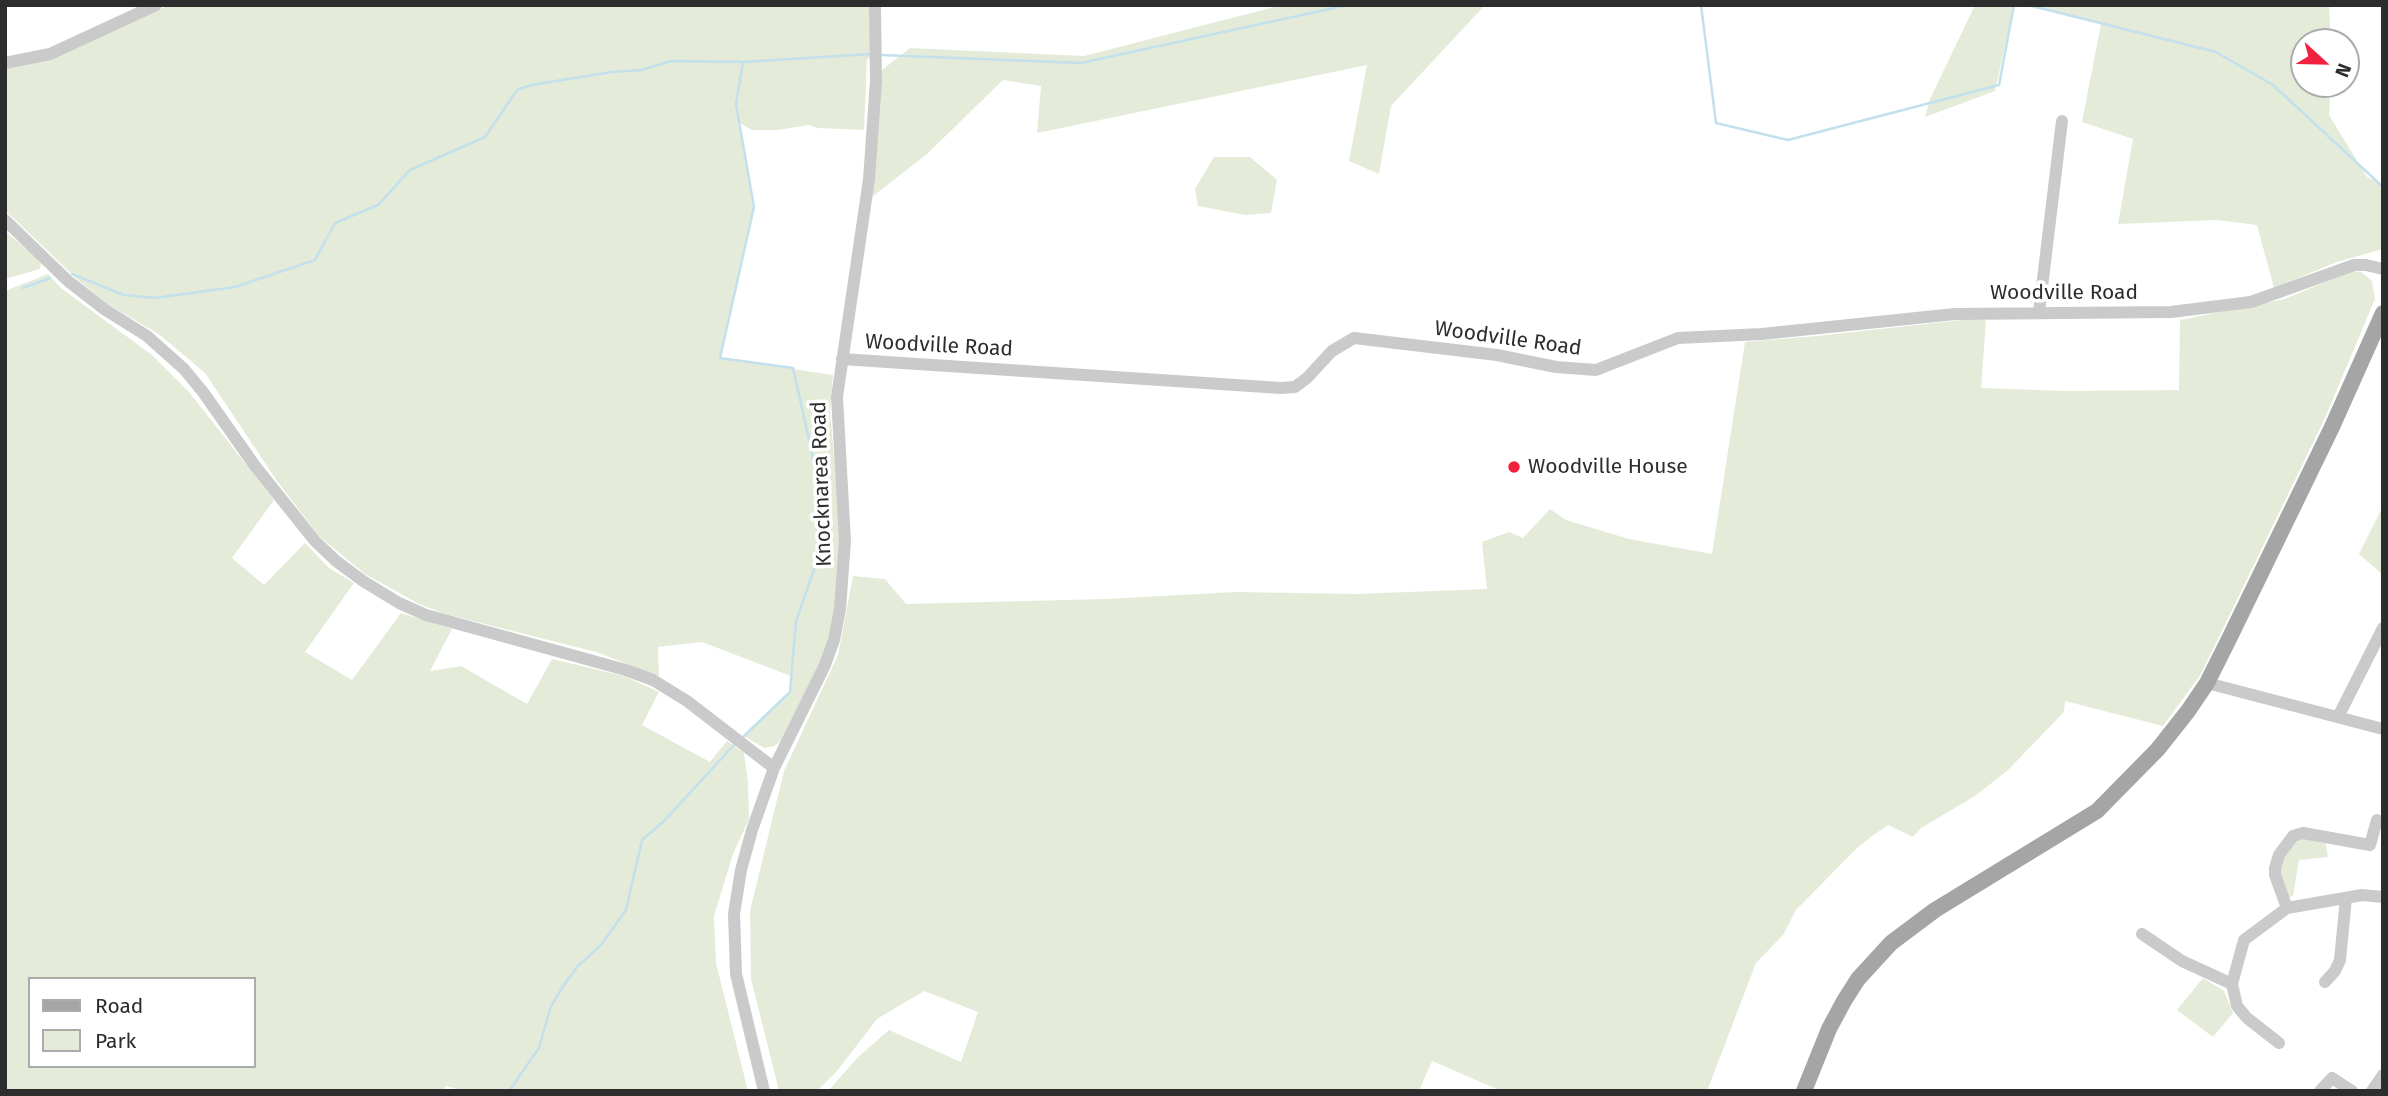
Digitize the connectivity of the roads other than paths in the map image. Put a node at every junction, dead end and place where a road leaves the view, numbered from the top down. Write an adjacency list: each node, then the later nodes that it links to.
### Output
1 (156, 5): 3 (street)
2 (875, 5): 9 (street, Knocknarea Road)
3 (5, 63)
4 (2062, 121): 7 (street)
5 (5, 220): 14 (street)
6 (2383, 269): 7 (street, Woodville Road)
7 (2039, 312): 9 (street, Woodville Road)
8 (2383, 313): 11 (main road)
9 (842, 359): 14 (street, Knocknarea Road)
10 (2383, 628): 12 (street)
11 (2207, 683): 12 (street); 25 (main road)
12 (2338, 717): 13 (street)
13 (2383, 729)
14 (774, 768): 24 (street, Knocknarea Road)
15 (2378, 820): 18 (street)
16 (2383, 897): 17 (street)
17 (2346, 898): 18 (street); 20 (street)
18 (2287, 908): 21 (street)
19 (2142, 934): 21 (street)
20 (2325, 982)
21 (2232, 984): 22 (street)
22 (2279, 1043)
23 (2383, 1075): 28 (street)
24 (764, 1091)
25 (1804, 1091)
26 (2320, 1091): 27 (street)
27 (2352, 1091)
28 (2372, 1091)

